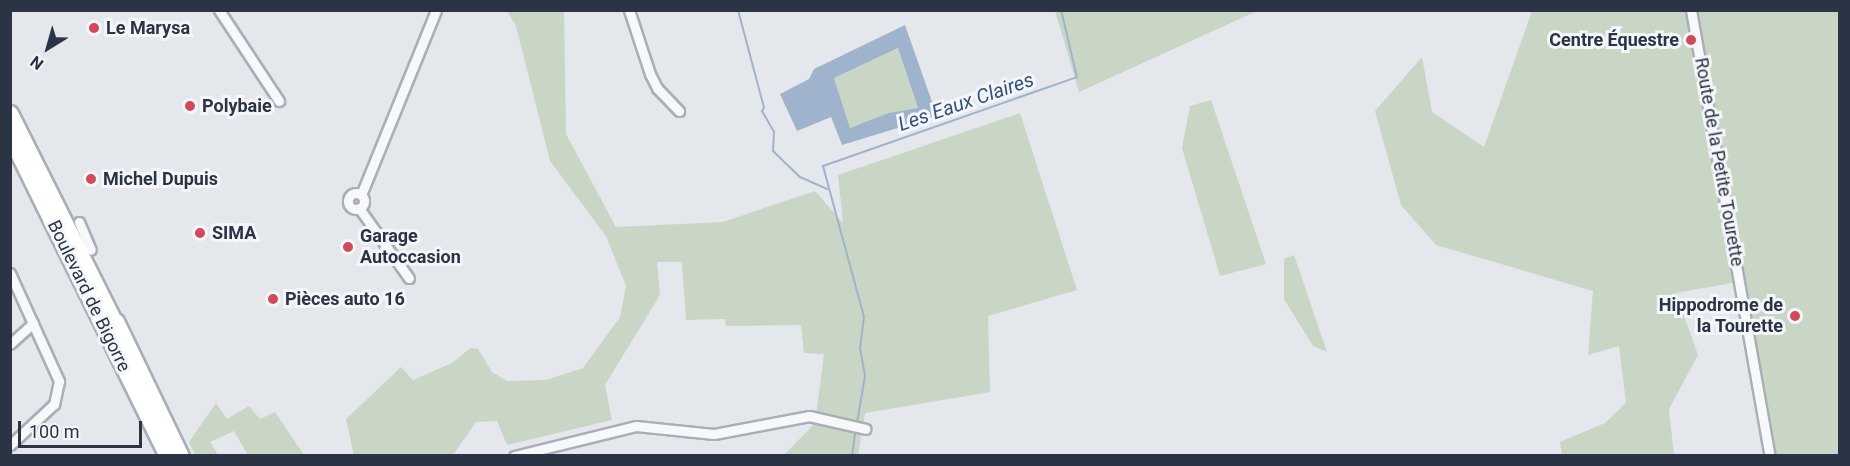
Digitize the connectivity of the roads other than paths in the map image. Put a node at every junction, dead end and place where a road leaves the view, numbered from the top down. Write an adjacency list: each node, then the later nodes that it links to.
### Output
1 (219, 10): 5 (street)
2 (436, 10): 13 (street)
3 (629, 10): 7 (street)
4 (1691, 10): 22 (street, Route de la Petite Tourette)
5 (279, 101)
6 (10, 105): 10 (main road)
7 (679, 111)
8 (10, 113): 15 (main road, Boulevard de Bigorre)
9 (10, 137): 19 (main road, Boulevard de Bigorre)
10 (78, 222): 11 (street)
11 (91, 250): 15 (main road)
12 (10, 273): 14 (street)
13 (409, 278)
14 (33, 323): 16 (street); 18 (street)
15 (118, 329): 20 (main road)
16 (10, 344)
17 (864, 429): 21 (street)
18 (10, 445)
19 (166, 456)
20 (181, 456)
21 (514, 456)
22 (1770, 456)

